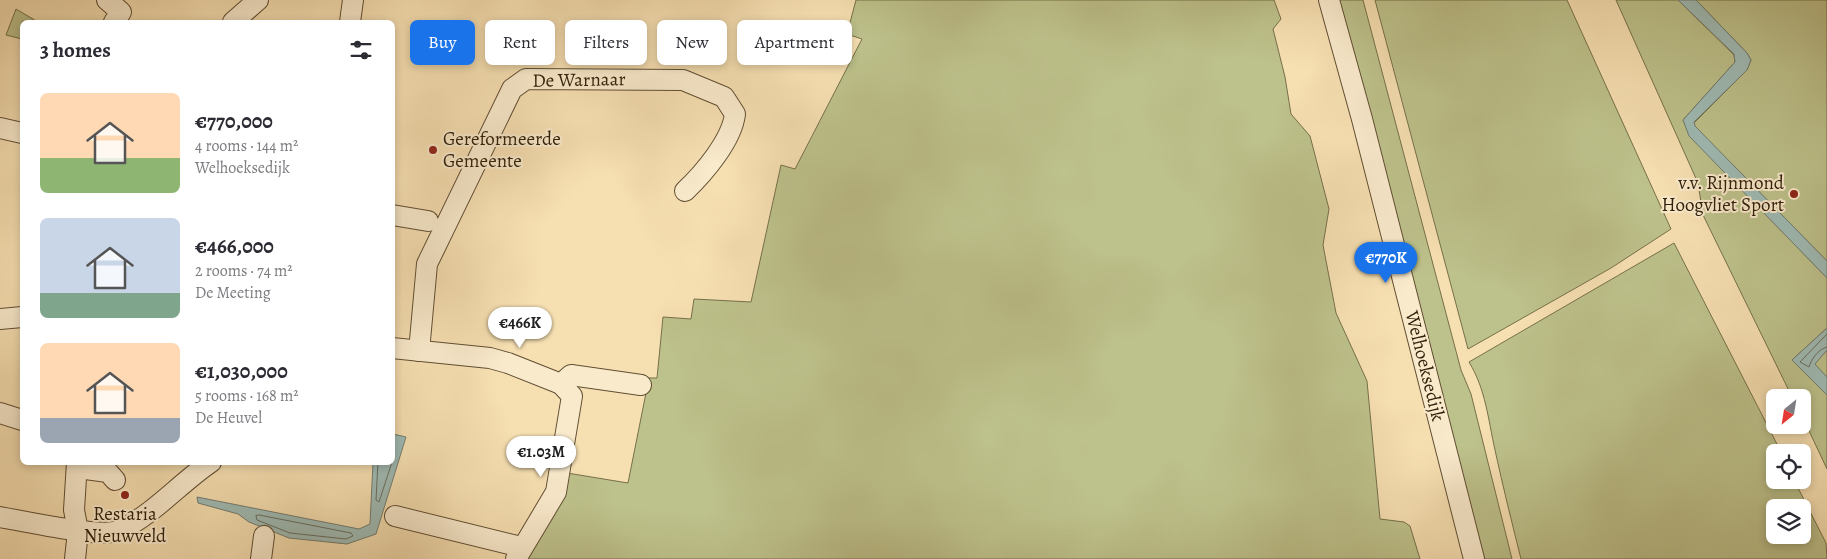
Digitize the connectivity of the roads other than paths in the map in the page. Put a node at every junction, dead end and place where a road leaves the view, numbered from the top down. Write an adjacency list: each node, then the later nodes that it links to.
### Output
1 (107, 0): 5 (street)
2 (258, 0): 6 (street)
3 (353, 0): 7 (street)
4 (1329, 0): 31 (street, Welhoeksedijk)
5 (115, 20)
6 (235, 20)
7 (350, 20)
8 (0, 128): 9 (street)
9 (20, 133)
10 (685, 190): 16 (street, De Warnaar)
11 (395, 216): 12 (street)
12 (428, 221)
13 (20, 317): 14 (street)
14 (0, 319)
15 (395, 348): 16 (street)
16 (419, 351): 17 (street)
17 (561, 384): 18 (street); 28 (street)
18 (640, 384)
19 (0, 413): 20 (street)
20 (20, 419)
21 (205, 465): 26 (street)
22 (77, 466): 23 (street); 26 (street)
23 (115, 480)
24 (396, 516): 28 (street)
25 (0, 517): 26 (street)
26 (78, 531): 29 (street)
27 (264, 536): 30 (street)
28 (518, 553)
29 (75, 559)
30 (261, 559)
31 (1474, 559)

